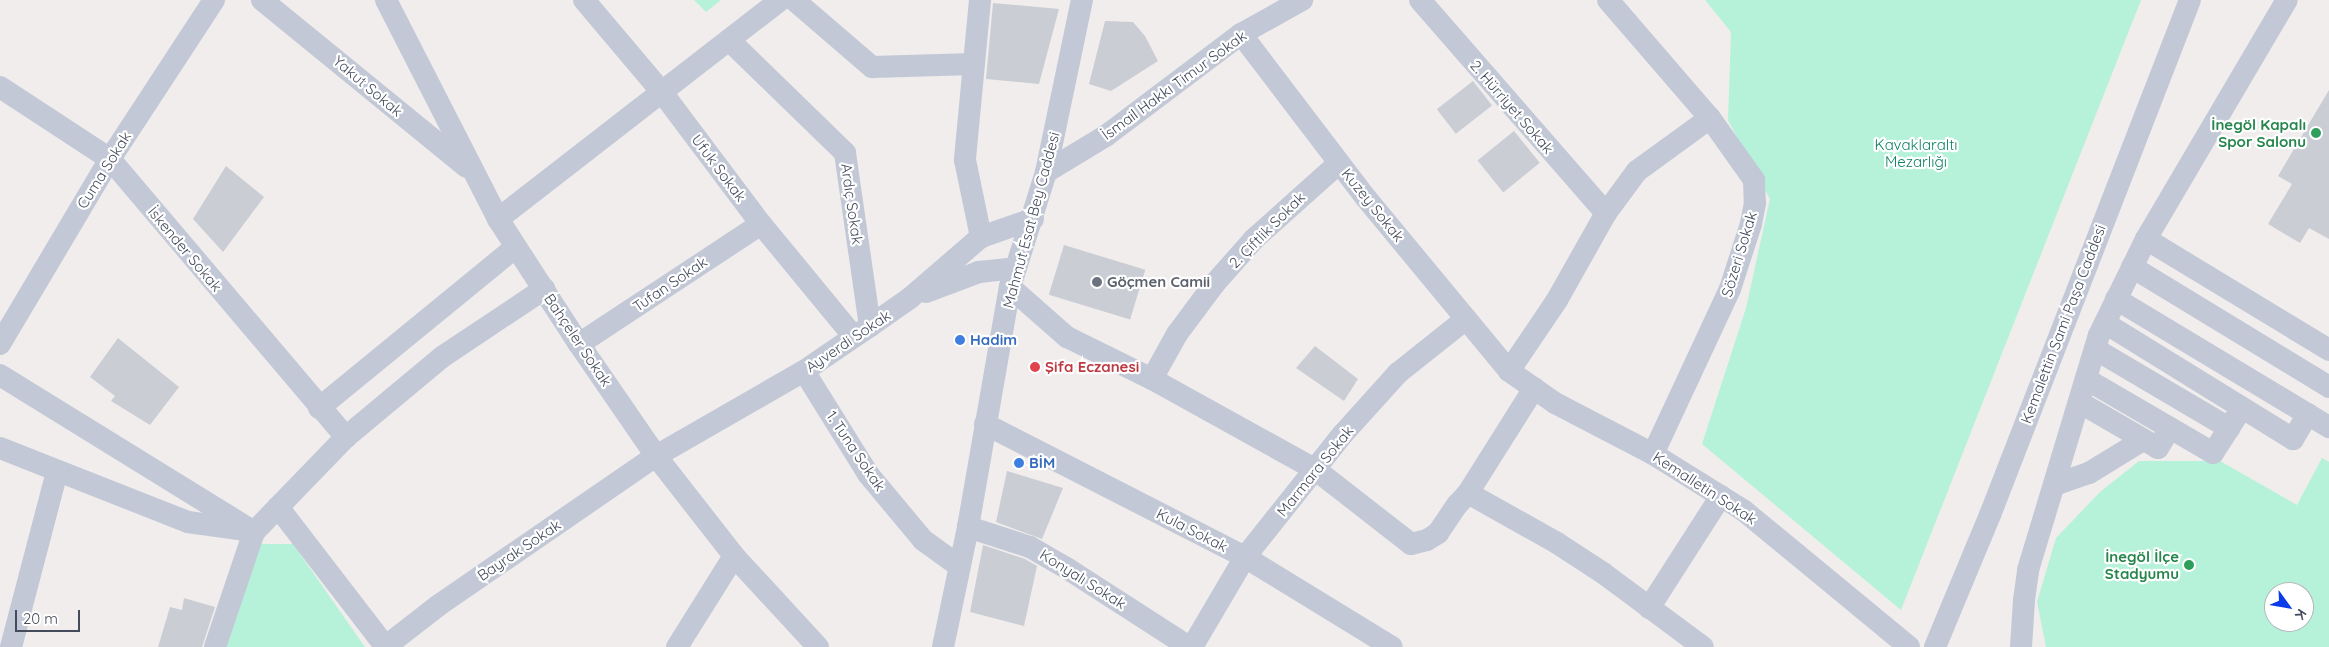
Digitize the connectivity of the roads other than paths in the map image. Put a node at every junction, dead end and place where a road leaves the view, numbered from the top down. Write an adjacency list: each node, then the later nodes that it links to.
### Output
1 (214, 0): 20 (street, Cuma Sokak)
2 (262, 0): 22 (street, Yakut Sokak)
3 (386, 0): 22 (street, Bahçeler Sokak)
4 (584, 0): 18 (street, Ufuk Sokak)
5 (780, 0): 15 (street)
6 (794, 0): 16 (street)
7 (980, 0): 16 (street)
8 (1082, 0): 23 (street, Mahmut Esat Bey Caddesi)
9 (1302, 0): 14 (street, İsmail Hakkı Timur Sokak)
10 (1420, 0): 24 (street, 2. Hürriyet Sokak)
11 (1608, 0): 19 (street, Sözeri Sokak)
12 (2190, 0): 85 (street, Kemalettin Sami Paşa Caddesi)
13 (2287, 0): 29 (street)
14 (1241, 34): 21 (street, Kuzey Sokak); 23 (street, İsmail Hakkı Timur Sokak)
15 (729, 40): 18 (street); 39 (street, Ardıç Sokak)
16 (974, 64): 28 (street)
17 (0, 88): 20 (street, İskender Sokak)
18 (661, 91): 25 (street); 27 (street, Ufuk Sokak)
19 (1710, 118): 24 (street); 61 (street, Sözeri Sokak)
20 (110, 159): 38 (street, Cuma Sokak); 51 (street, İskender Sokak)
21 (1339, 162): 36 (street, Kuzey Sokak); 46 (street, 2. Çiftlik Sokak)
22 (474, 172): 25 (street, Bahçeler Sokak)
23 (1046, 172): 26 (street, Mahmut Esat Bey Caddesi)
24 (1606, 213): 44 (street)
25 (498, 219): 30 (street, Bahçeler Sokak)
26 (1033, 219): 28 (street, Ayverdi Sokak); 32 (street, Mahmut Esat Bey Caddesi)
27 (761, 224): 39 (street, Ufuk Sokak); 40 (street, Tufan Sokak)
28 (981, 237): 34 (street, Ayverdi Sokak)
29 (2146, 239): 31 (street); 42 (street)
30 (516, 247): 33 (street, Bahçeler Sokak); 51 (street)
31 (2132, 267): 35 (street); 48 (street)
32 (1013, 278): 34 (street); 46 (street); 54 (street, Mahmut Esat Bey Caddesi)
33 (544, 289): 40 (street, Bahçeler Sokak); 58 (street)
34 (910, 298): 39 (street, Ayverdi Sokak)
35 (2116, 299): 37 (street); 53 (street)
36 (1466, 319): 44 (street, Kuzey Sokak); 63 (street, Marmara Sokak)
37 (2105, 323): 41 (street); 52 (street)
38 (3, 330)
39 (862, 331): 43 (street, Ayverdi Sokak)
40 (580, 344): 62 (street, Bahçeler Sokak)
41 (2095, 348): 47 (street); 57 (street)
42 (2329, 350)
43 (804, 371): 62 (street, Ayverdi Sokak); 73 (street, 1. Tuna Sokak)
44 (1509, 371): 49 (street, Kemalletin Sokak)
45 (0, 374): 70 (street)
46 (1152, 379): 63 (street)
47 (2086, 379): 50 (street); 56 (street)
48 (2329, 387)
49 (1534, 388): 61 (street, Kemalletin Sokak); 66 (street)
50 (2079, 402): 59 (street); 65 (street)
51 (319, 408): 58 (street, İskender Sokak)
52 (2242, 408): 53 (street); 57 (street)
53 (2308, 414): 55 (street)
54 (985, 424): 69 (street, Mahmut Esat Bey Caddesi); 72 (street, Kula Sokak)
55 (2329, 427)
56 (2170, 428): 57 (street); 59 (street)
57 (2229, 428)
58 (346, 437): 68 (street)
59 (2144, 440): 65 (street)
60 (0, 448): 64 (street)
61 (1653, 454): 67 (street, Kemalletin Sokak)
62 (656, 456): 71 (street, Bahçeler Sokak); 77 (street, Bayrak Sokak)
63 (1316, 470): 66 (street); 72 (street, Marmara Sokak)
64 (57, 472): 70 (street); 75 (street)
65 (2054, 485): 86 (street)
66 (1468, 493): 74 (street)
67 (1721, 496): 74 (street); 84 (street, Kemalletin Sokak)
68 (278, 506): 70 (street); 77 (street)
69 (968, 527): 73 (street, Mahmut Esat Bey Caddesi); 81 (street, Konyalı Sokak)
70 (254, 532): 76 (street)
71 (734, 556): 78 (street); 79 (street, Bahçeler Sokak)
72 (1245, 557): 81 (street, Marmara Sokak); 82 (street, Kula Sokak)
73 (959, 566): 80 (street, Mahmut Esat Bey Caddesi)
74 (1649, 608): 83 (street)
75 (11, 647)
76 (216, 647)
77 (385, 647)
78 (677, 647)
79 (818, 647)
80 (943, 647)
81 (1190, 647)
82 (1392, 647)
83 (1703, 647)
84 (1909, 647)
85 (1935, 647)
86 (2021, 647)

